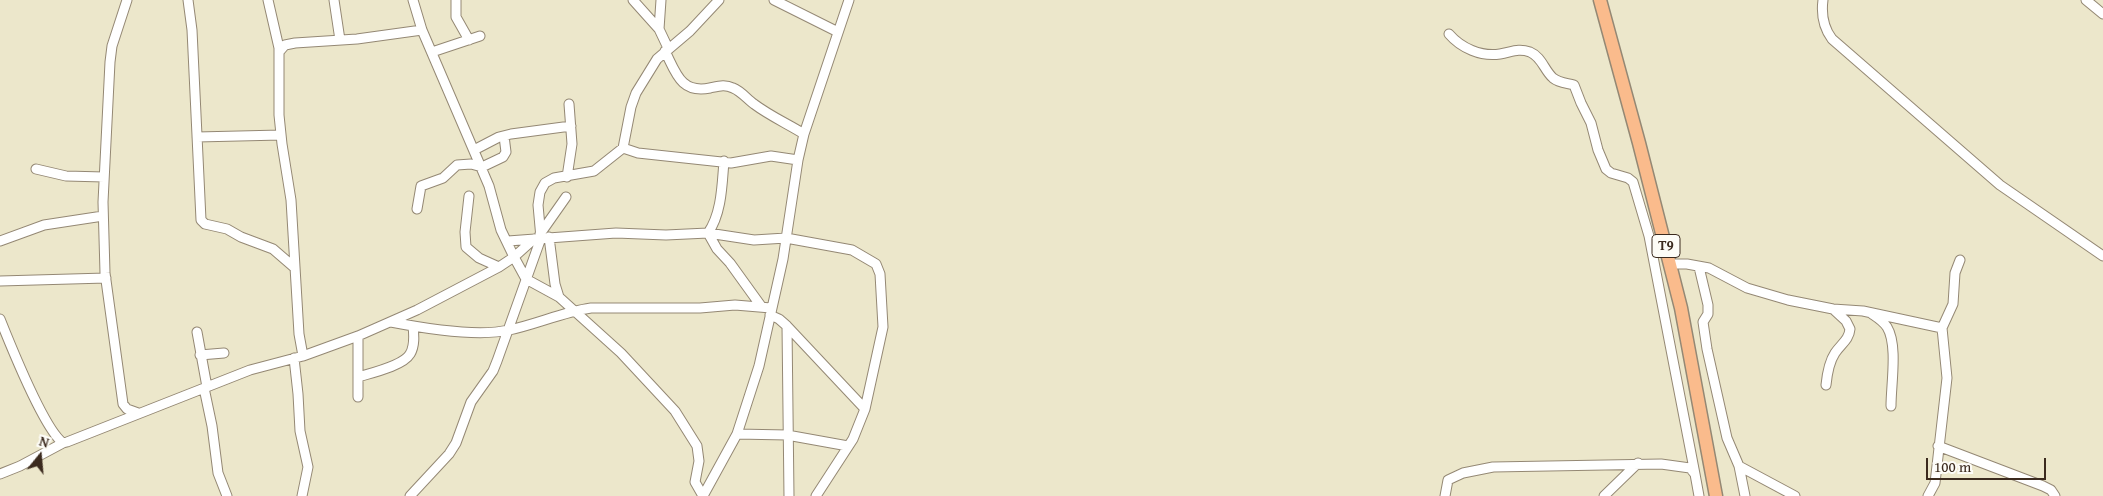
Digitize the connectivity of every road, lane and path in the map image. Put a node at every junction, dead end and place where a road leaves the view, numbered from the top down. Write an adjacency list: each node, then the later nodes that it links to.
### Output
1 (127, 0): 39 (street)
2 (188, 0): 31 (street)
3 (268, 0): 24 (street)
4 (334, 0): 21 (street)
5 (413, 0): 17 (street)
6 (456, 0): 22 (street)
7 (633, 0): 16 (street)
8 (661, 0): 16 (street)
9 (719, 0): 23 (street)
10 (774, 0): 18 (street)
11 (849, 0): 18 (street)
12 (1600, 0): 52 (highway, T9)
13 (1823, 0): 49 (street)
14 (2086, 0): 15 (street)
15 (2103, 14)
16 (659, 28): 23 (street)
17 (422, 30): 21 (street); 25 (street)
18 (838, 32): 28 (street)
19 (1449, 34): 92 (street)
20 (480, 36): 22 (street)
21 (340, 40): 24 (street)
22 (469, 40): 25 (street)
23 (667, 49): 28 (street); 32 (street)
24 (279, 52): 29 (street)
25 (432, 52): 33 (street)
26 (569, 104): 27 (street)
27 (571, 126): 30 (street); 38 (street)
28 (804, 134): 35 (street)
29 (281, 135): 31 (street); 55 (street)
30 (504, 136): 33 (street); 36 (street)
31 (197, 138): 55 (street)
32 (623, 148): 34 (street); 38 (street)
33 (474, 150): 36 (street)
34 (724, 160): 35 (street); 44 (street)
35 (798, 160): 46 (street)
36 (482, 167): 42 (street); 48 (street)
37 (36, 169): 39 (street)
38 (567, 177): 45 (street)
39 (104, 178): 43 (street)
40 (469, 196): 54 (street)
41 (566, 197): 45 (street)
42 (417, 209)
43 (103, 216): 47 (street); 56 (street)
44 (708, 233): 45 (street); 46 (street); 60 (street)
45 (541, 237): 48 (street); 50 (street); 57 (street); 59 (street)
46 (786, 238): 63 (street); 82 (street)
47 (0, 241)
48 (508, 241): 50 (street)
49 (2103, 256)
50 (514, 257): 54 (street); 57 (street)
51 (1960, 260): 69 (street)
52 (1670, 264): 53 (street); 102 (highway, T9)
53 (1699, 266): 61 (street); 90 (street)
54 (499, 267): 66 (street)
55 (295, 268): 76 (street)
56 (106, 278): 58 (street); 83 (street)
57 (526, 279): 59 (street); 70 (street)
58 (0, 281)
59 (559, 297): 62 (street)
60 (761, 306): 62 (street); 63 (street)
61 (1833, 309): 64 (street); 78 (street)
62 (576, 310): 70 (street); 96 (street)
63 (770, 312): 68 (street); 84 (street)
64 (1870, 312): 69 (street); 81 (street)
65 (0, 319): 72 (street)
66 (390, 322): 67 (street); 73 (street)
67 (413, 326): 70 (street); 77 (street)
68 (787, 326): 82 (street); 85 (street)
69 (1942, 328): 88 (street)
70 (508, 331): 95 (street)
71 (197, 332): 75 (street)
72 (4, 334): 86 (street)
73 (358, 336): 76 (street); 77 (street)
74 (224, 353): 75 (street)
75 (200, 354): 79 (street)
76 (298, 357): 79 (street); 94 (street)
77 (358, 377): 80 (street)
78 (1826, 385)
79 (206, 387): 83 (street); 93 (street)
80 (358, 397)
81 (1891, 406)
82 (865, 409): 87 (street)
83 (138, 413): 86 (street)
84 (737, 434): 85 (street); 96 (street)
85 (787, 435): 87 (street); 97 (street)
86 (63, 443): 91 (street)
87 (848, 446): 98 (street)
88 (1938, 446): 105 (street); 106 (street)
89 (1638, 463): 92 (street); 99 (street); 100 (street)
90 (1739, 466): 103 (street); 104 (street)
91 (0, 474)
92 (1695, 474): 101 (street)
93 (228, 496)
94 (302, 496)
95 (410, 496)
96 (703, 496)
97 (789, 496)
98 (816, 496)
99 (1445, 496)
100 (1604, 496)
101 (1699, 496)
102 (1716, 496)
103 (1745, 496)
104 (1794, 496)
105 (1928, 496)
106 (2055, 496)

